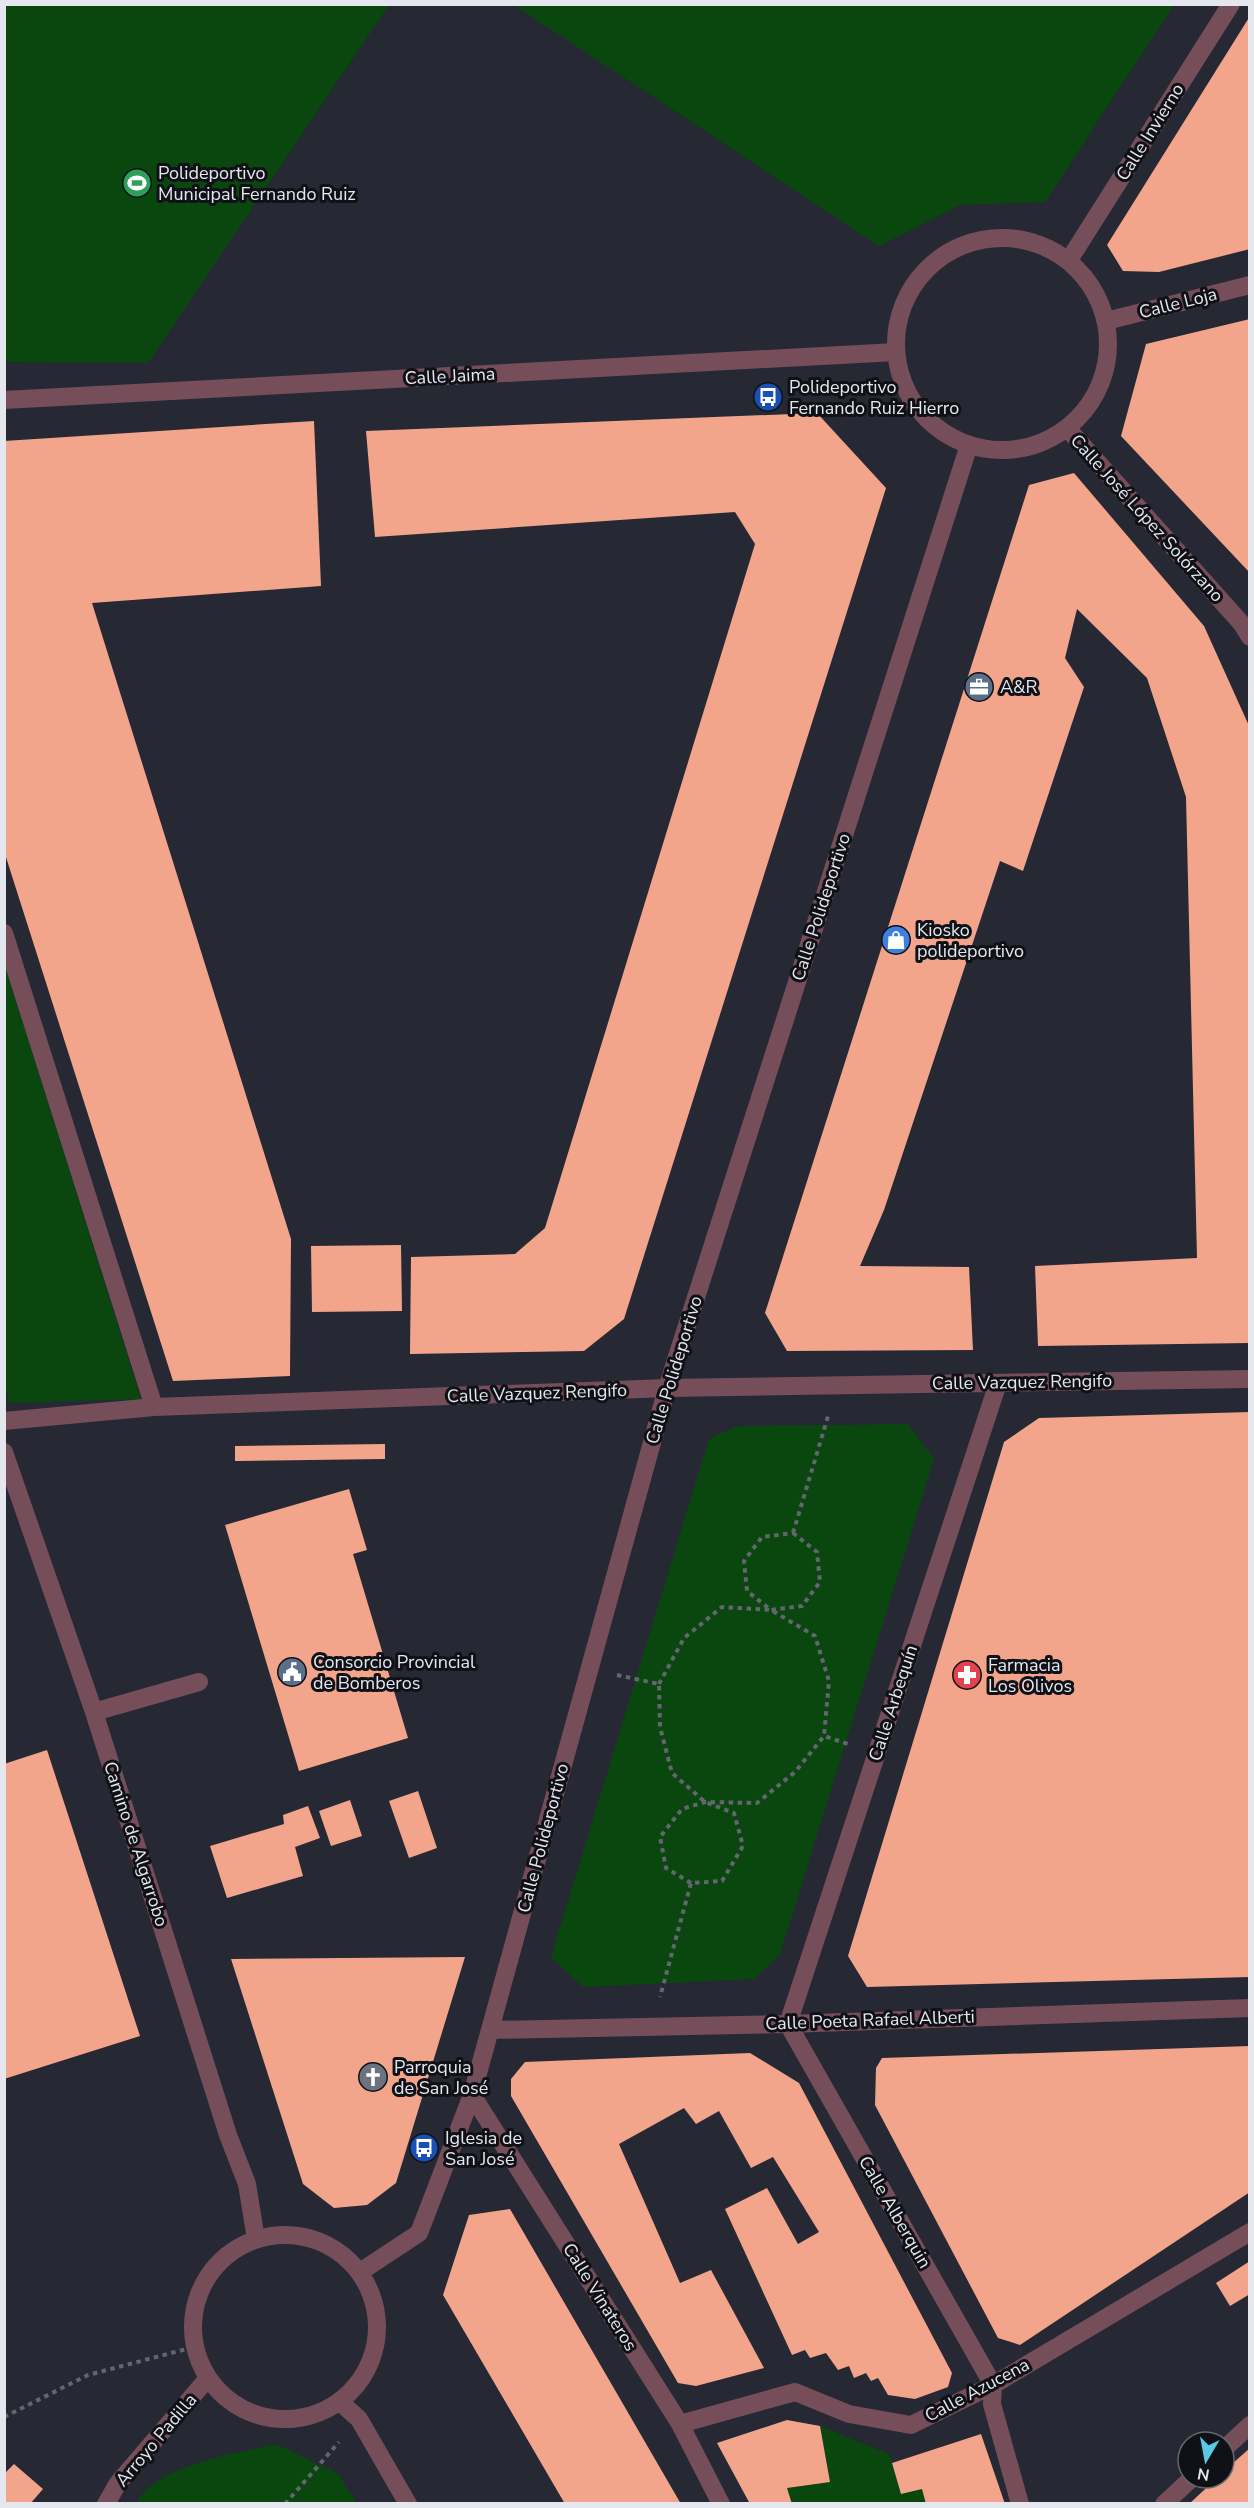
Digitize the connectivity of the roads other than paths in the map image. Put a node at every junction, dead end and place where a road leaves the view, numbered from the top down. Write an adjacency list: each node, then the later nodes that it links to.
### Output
1 (1231, 4): 2 (street, Calle Invierno)
2 (1069, 260): 4 (street); 5 (street)
3 (1250, 285): 4 (street, Calle Loja)
4 (1106, 321): 7 (street)
5 (896, 352): 6 (street, Calle Jaima); 8 (street)
6 (4, 400)
7 (1067, 428): 8 (street); 9 (street, Calle José López Solórzano)
8 (969, 445): 13 (street, Calle Polideportivo)
9 (1250, 637)
10 (4, 933): 14 (street)
11 (1250, 1378): 12 (street, Calle Vazquez Rengifo)
12 (998, 1383): 13 (street, Calle Vazquez Rengifo); 20 (street, Calle Arbequín)
13 (667, 1388): 14 (street, Calle Vazquez Rengifo); 21 (street, Calle Polideportivo)
14 (154, 1407): 15 (street, Calle Vazquez Rengifo)
15 (4, 1421)
16 (4, 1452): 18 (street, Camino de Algarrobo)
17 (200, 1682): 18 (street)
18 (94, 1712): 24 (street, Camino de Algarrobo)
19 (1250, 2008): 20 (street, Calle Poeta Rafael Alberti)
20 (788, 2024): 21 (street, Calle Poeta Rafael Alberti); 27 (street, Calle Alberquin)
21 (490, 2030): 22 (street, Calle Polideportivo)
22 (472, 2095): 25 (street, Calle Polideportivo); 29 (street, Calle Vinateros)
23 (1250, 2232): 27 (street, Calle Azucena)
24 (256, 2239): 25 (street); 26 (street)
25 (360, 2272): 28 (street)
26 (208, 2378): 28 (street); 34 (street, Arroyo Padilla)
27 (993, 2385): 29 (street, Calle Azucena); 36 (street)
28 (340, 2402): 33 (street)
29 (680, 2424): 35 (street, Calle Vinateros)
30 (1250, 2425): 31 (street)
31 (1236, 2438)
32 (1179, 2490): 37 (street)
33 (407, 2503)
34 (106, 2504)
35 (720, 2504)
36 (1020, 2504)
37 (1164, 2504)

